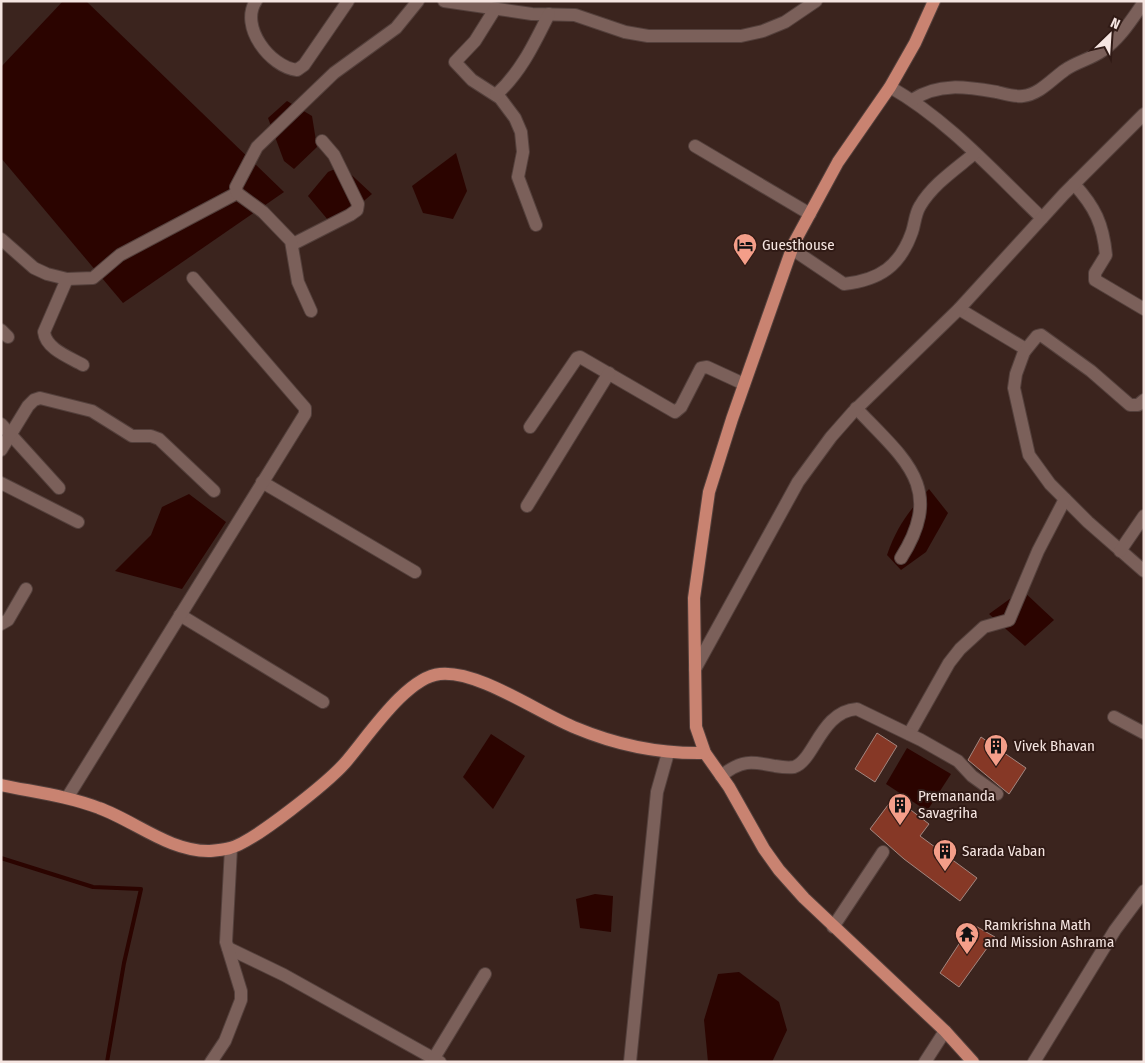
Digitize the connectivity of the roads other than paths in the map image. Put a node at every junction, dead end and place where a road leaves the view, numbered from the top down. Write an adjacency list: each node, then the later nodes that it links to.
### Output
1 (256, 1): 2 (street)
2 (348, 1)
3 (418, 1): 19 (street)
4 (444, 1): 9 (street)
5 (567, 1): 10 (street)
6 (816, 1): 10 (street)
7 (934, 1): 11 (main road)
8 (1144, 2): 13 (street)
9 (495, 9): 10 (street); 12 (street)
10 (555, 13): 12 (street)
11 (890, 87): 13 (street); 20 (main road)
12 (496, 95): 22 (street)
13 (912, 100): 17 (street)
14 (1144, 114): 18 (street)
15 (322, 141): 24 (street)
16 (695, 146): 20 (street)
17 (975, 153): 21 (street); 25 (street)
18 (1074, 184): 21 (street); 28 (street)
19 (237, 193): 24 (street); 27 (street)
20 (810, 214): 25 (main road)
21 (1042, 218): 29 (street)
22 (536, 225)
23 (1, 239): 27 (street)
24 (293, 244): 30 (street)
25 (792, 249): 34 (main road)
26 (193, 278): 41 (street)
27 (67, 279): 32 (street)
28 (1144, 309)
29 (960, 310): 31 (street); 36 (street)
30 (311, 311)
31 (1024, 352): 35 (street); 45 (street)
32 (83, 365)
33 (609, 373): 34 (street); 38 (street); 46 (street)
34 (744, 384): 56 (main road)
35 (1144, 400)
36 (856, 408): 50 (street); 56 (street)
37 (1, 424): 39 (street)
38 (530, 426)
39 (11, 435): 40 (street); 43 (street); 44 (street)
40 (1, 450)
41 (262, 482): 52 (street); 54 (street)
42 (1, 483): 48 (street)
43 (60, 488)
44 (214, 491)
45 (1065, 499): 49 (street); 60 (street)
46 (527, 506)
47 (1144, 516): 49 (street)
48 (78, 522)
49 (1120, 551): 51 (street)
50 (901, 558)
51 (1144, 571)
52 (415, 572)
53 (26, 589): 55 (street)
54 (180, 615): 57 (street); 66 (street)
55 (1, 624)
56 (695, 669): 62 (main road)
57 (322, 702)
58 (1114, 717): 59 (street)
59 (1144, 733)
60 (909, 734): 63 (street); 65 (street)
61 (668, 753): 62 (main road); 67 (main road); 76 (street)
62 (705, 753): 63 (main road)
63 (721, 776): 70 (main road)
64 (1, 784): 66 (main road)
65 (997, 794)
66 (67, 798): 67 (main road)
67 (231, 848): 71 (street)
68 (883, 852): 70 (street)
69 (1144, 891): 79 (street)
70 (833, 927): 73 (main road)
71 (228, 948): 74 (street); 75 (street)
72 (485, 974): 74 (street)
73 (945, 1031): 77 (street); 78 (main road)
74 (437, 1060)
75 (211, 1062)
76 (630, 1062)
77 (925, 1062)
78 (973, 1062)
79 (1034, 1062)

